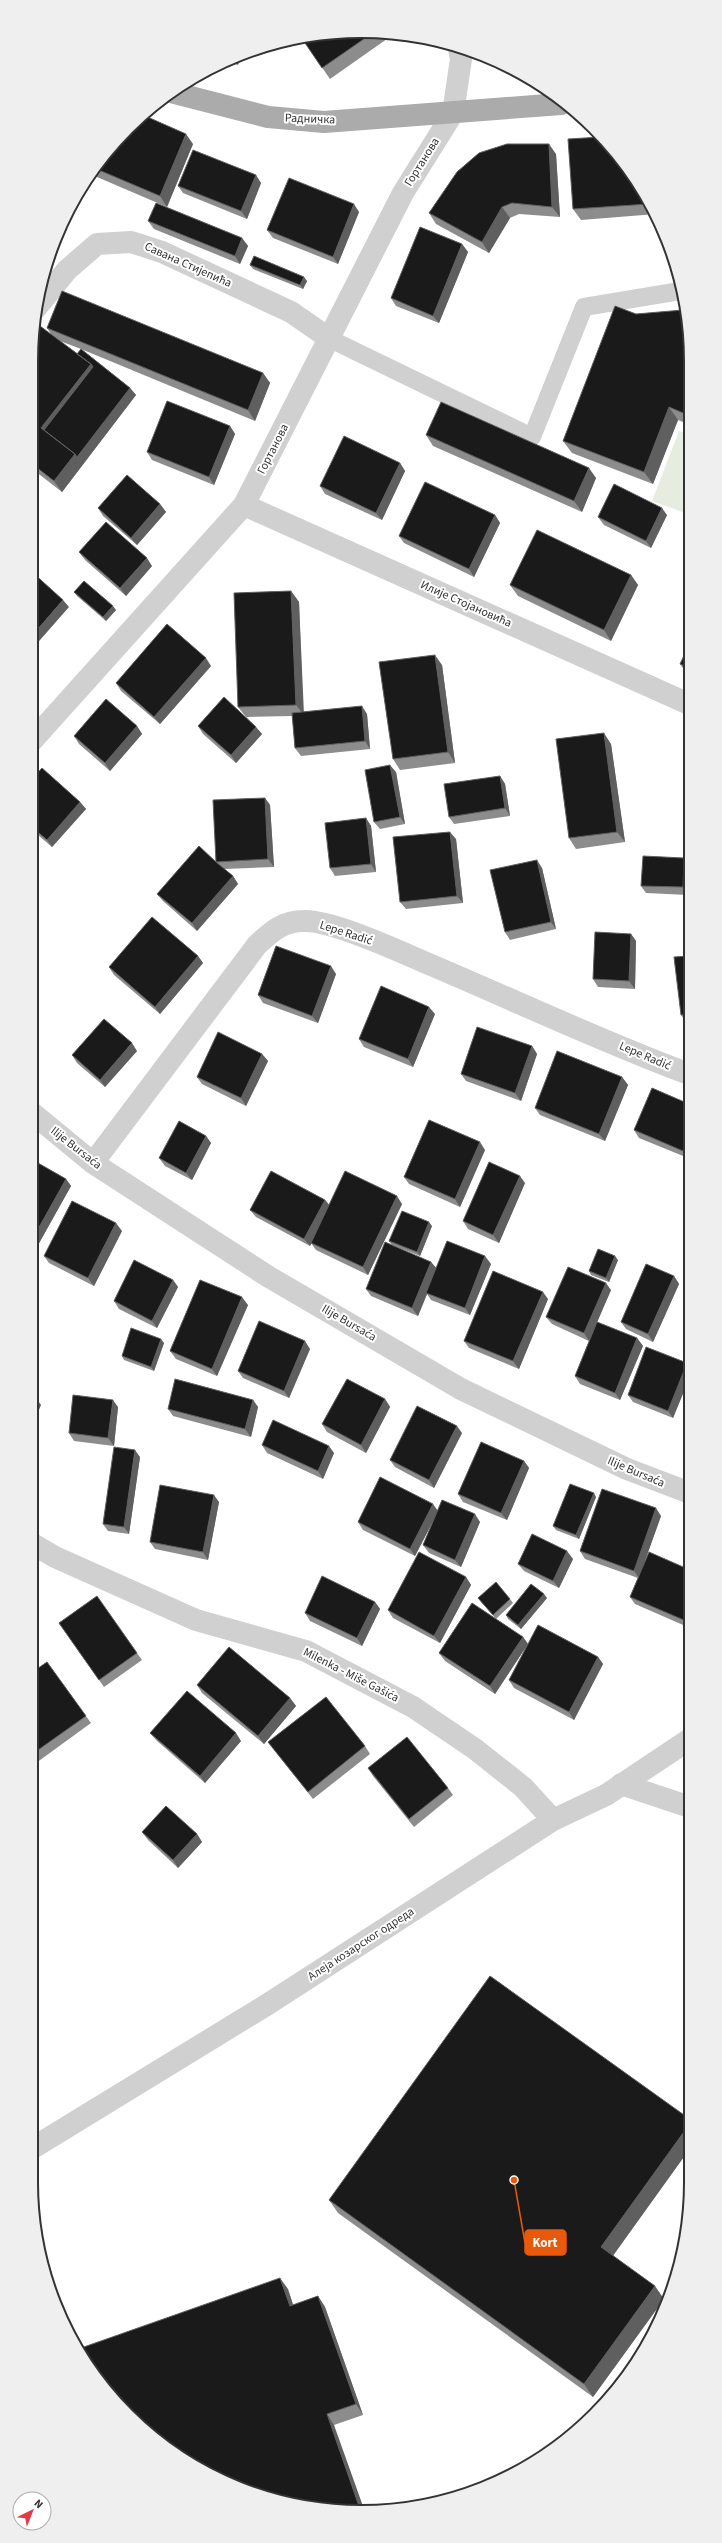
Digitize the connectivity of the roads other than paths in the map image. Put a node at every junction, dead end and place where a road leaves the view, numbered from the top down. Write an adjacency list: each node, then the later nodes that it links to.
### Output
1 (460, 53): 4 (street)
2 (179, 94): 4 (main road, Радничка)
3 (557, 104): 4 (main road, Радничка)
4 (453, 113): 7 (street, Гортанова)
5 (676, 292): 7 (lane)
6 (44, 298): 7 (street, Савана Стијепића)
7 (330, 339): 8 (street, Гортанова)
8 (244, 504): 9 (street, Илије Стојановића); 10 (street, Гортанова)
9 (684, 702)
10 (38, 734)
11 (684, 1072): 13 (street, Lepe Radić)
12 (38, 1118): 13 (street, Ilije Bursaća)
13 (93, 1163): 14 (street, Ilije Bursaća)
14 (684, 1491)
15 (38, 1548): 19 (street, Milenka - Miše Gašića)
16 (684, 1743): 17 (street, Алеја козарског одреда)
17 (621, 1784): 18 (street); 19 (street, Алеја козарског одреда)
18 (684, 1805)
19 (553, 1820): 20 (street, Алеја козарског одреда)
20 (38, 2145)

